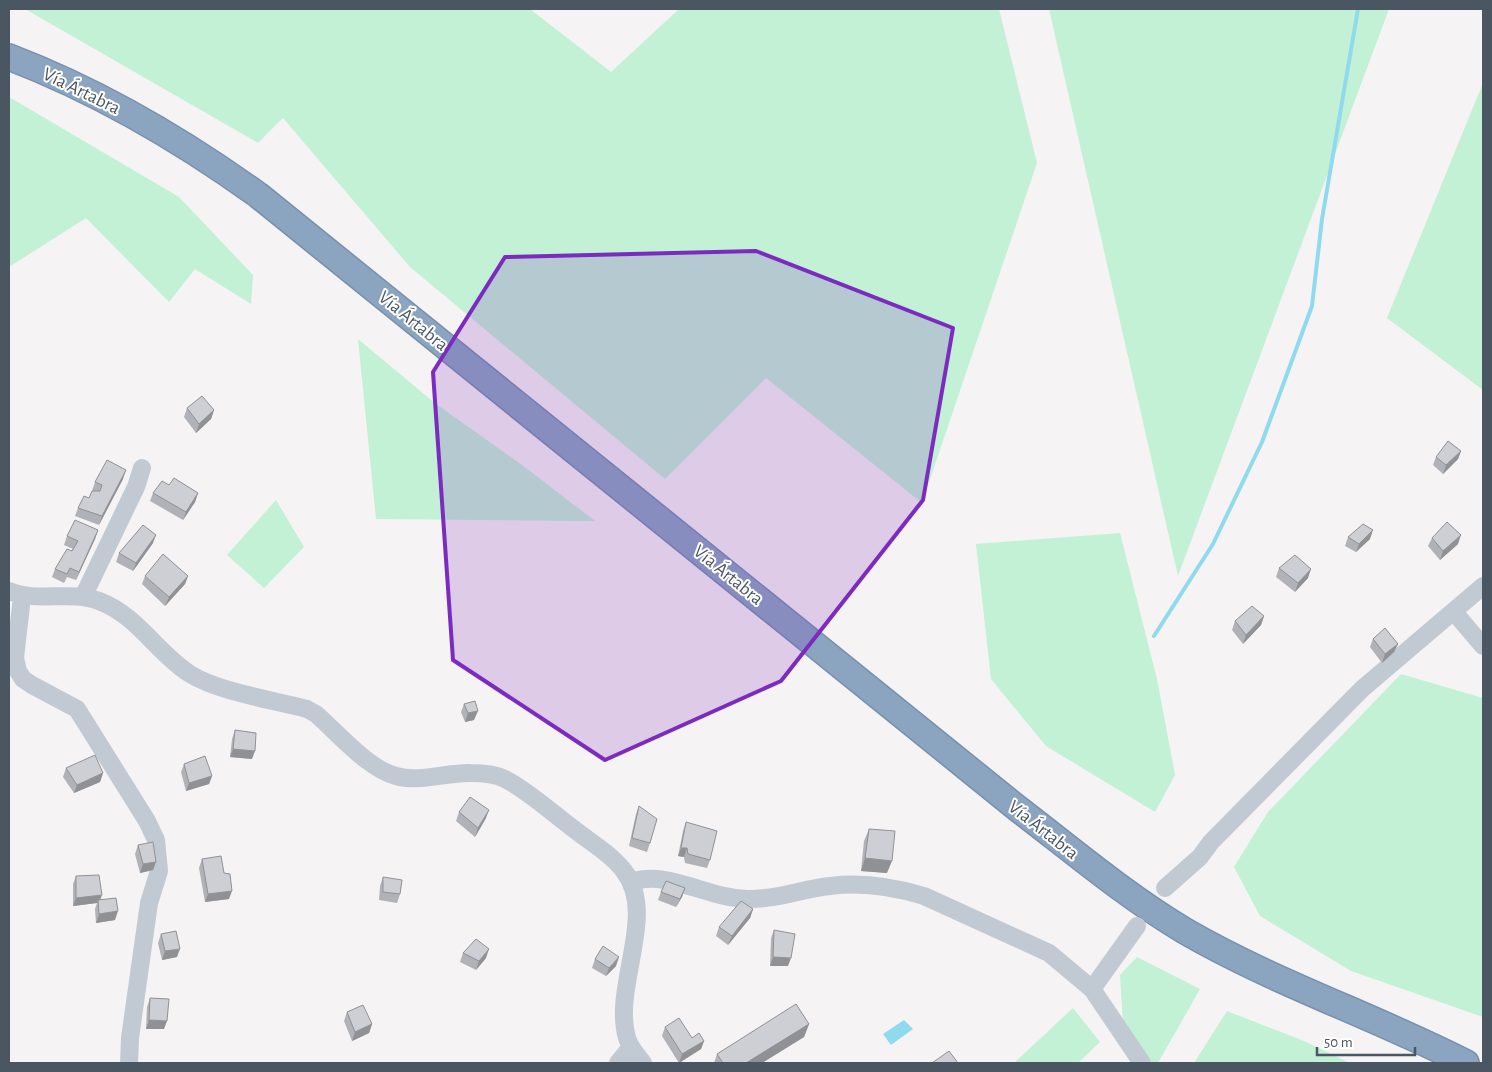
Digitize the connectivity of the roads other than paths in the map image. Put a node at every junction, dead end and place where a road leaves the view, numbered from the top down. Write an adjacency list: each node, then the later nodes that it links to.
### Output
1 (9, 57): 17 (highway, Vía Ártabra)
2 (142, 468): 5 (street)
3 (1483, 586): 6 (street)
4 (15, 594): 5 (street); 13 (street)
5 (83, 597): 8 (street)
6 (1454, 612): 7 (street); 9 (street)
7 (1483, 646)
8 (630, 881): 11 (street); 12 (street)
9 (1165, 888)
10 (1137, 926): 11 (street)
11 (1092, 990): 16 (street)
12 (631, 1047): 14 (street); 15 (street)
13 (130, 1063)
14 (618, 1063)
15 (643, 1063)
16 (1142, 1063)
17 (1468, 1063)

